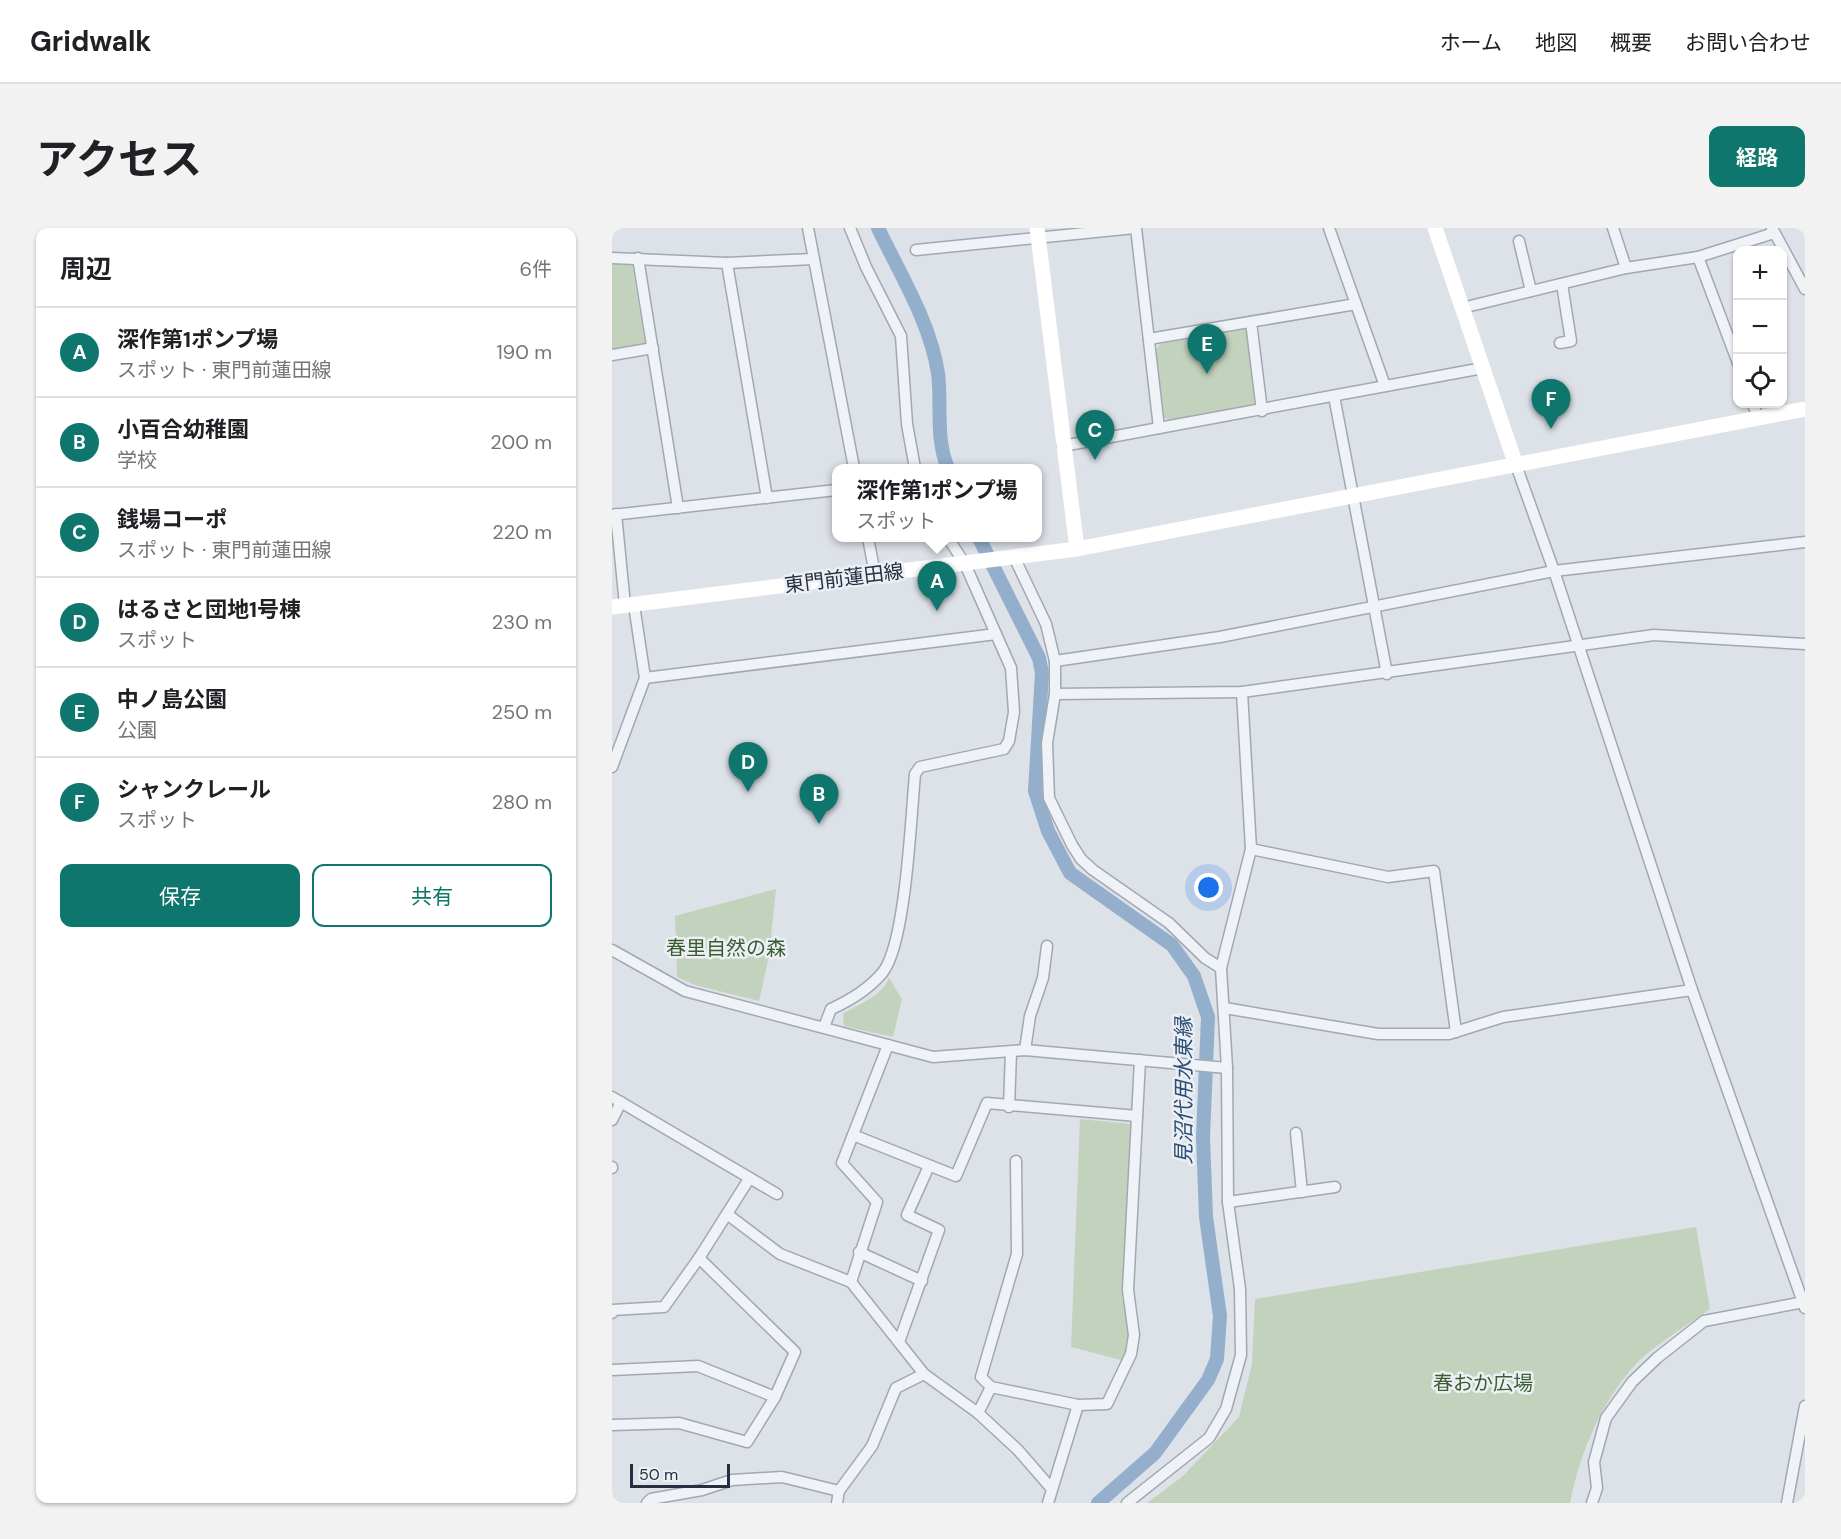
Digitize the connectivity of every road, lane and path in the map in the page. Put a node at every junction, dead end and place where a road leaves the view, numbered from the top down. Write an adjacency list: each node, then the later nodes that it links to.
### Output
1 (808, 228): 14 (street)
2 (850, 228): 37 (street)
3 (1136, 228): 8 (street); 23 (street)
4 (1329, 228): 20 (street)
5 (1435, 228): 21 (street)
6 (1613, 228): 16 (street)
7 (1773, 231): 11 (street); 18 (street)
8 (1038, 233): 10 (street); 35 (street)
9 (1519, 241): 19 (street)
10 (916, 250)
11 (1698, 257): 16 (street); 26 (street)
12 (612, 258): 13 (street)
13 (638, 258): 15 (street); 25 (street)
14 (813, 260): 15 (street); 36 (street)
15 (727, 263): 41 (street)
16 (1626, 268): 17 (street)
17 (1562, 284): 19 (street); 24 (street)
18 (1805, 289)
19 (1531, 291): 21 (street)
20 (1356, 304): 22 (street); 29 (street)
21 (1462, 308): 28 (street)
22 (1251, 322): 23 (street); 32 (street)
23 (1149, 339): 34 (street)
24 (1560, 343)
25 (653, 348): 27 (street); 42 (street)
26 (1734, 354)
27 (612, 355)
28 (1483, 368): 29 (street); 38 (street)
29 (1385, 386): 30 (street)
30 (1334, 396): 32 (street); 40 (street)
31 (1805, 409): 33 (street, 東門前蓮田線)
32 (1262, 411): 34 (street)
33 (1755, 411): 38 (street, 東門前蓮田線)
34 (1159, 428): 35 (street)
35 (1063, 446): 47 (street)
36 (853, 464)
37 (914, 464)
38 (1516, 465): 40 (street, 東門前蓮田線); 50 (street)
39 (832, 491): 41 (street)
40 (1353, 496): 47 (street, 東門前蓮田線); 52 (street)
41 (766, 498): 42 (street)
42 (678, 508): 43 (street)
43 (614, 514): 53 (street)
44 (869, 542): 51 (street)
45 (951, 542): 49 (street)
46 (1805, 542): 50 (street)
47 (1077, 549): 48 (street, 東門前蓮田線)
48 (1010, 558): 49 (street, 東門前蓮田線); 57 (street)
49 (965, 564): 51 (street, 東門前蓮田線); 54 (street)
50 (1554, 571): 52 (street); 56 (street)
51 (875, 574): 53 (street, 東門前蓮田線)
52 (1374, 605): 57 (street); 58 (street)
53 (624, 606): 59 (street)
54 (996, 634): 59 (street); 69 (street)
55 (1805, 644): 56 (street)
56 (1578, 645): 58 (street); 67 (street)
57 (1055, 661): 61 (street)
58 (1387, 674): 60 (street)
59 (645, 678): 62 (street)
60 (1242, 692): 61 (street); 63 (street)
61 (1055, 694): 66 (street)
62 (612, 767)
63 (1251, 849): 66 (street); 70 (street)
64 (1047, 946): 72 (street)
65 (612, 950): 69 (street)
66 (1221, 968): 68 (street)
67 (1692, 990): 70 (street); 94 (street)
68 (1225, 1008): 70 (street); 75 (street)
69 (824, 1027): 71 (street)
70 (1456, 1032)
71 (888, 1046): 73 (street); 81 (street)
72 (1026, 1050): 73 (street); 74 (street)
73 (1011, 1052): 77 (street)
74 (1140, 1060): 75 (street); 78 (street)
75 (1222, 1067): 88 (street)
76 (616, 1099): 79 (street); 84 (street)
77 (1009, 1107): 78 (street); 83 (street)
78 (1137, 1116): 101 (street)
79 (612, 1120)
80 (1296, 1133): 86 (street)
81 (853, 1135): 83 (street); 90 (street)
82 (1016, 1161): 99 (street)
83 (929, 1166): 92 (street)
84 (749, 1179): 87 (street); 89 (street)
85 (1335, 1187): 86 (street)
86 (1302, 1192): 88 (street)
87 (777, 1194)
88 (1228, 1202): 110 (street)
89 (727, 1214): 91 (street); 93 (street)
90 (859, 1252): 92 (street); 93 (street)
91 (699, 1258): 95 (street); 100 (street)
92 (922, 1281): 96 (street)
93 (851, 1282): 96 (street)
94 (1804, 1305): 111 (street)
95 (612, 1313)
96 (899, 1342): 98 (street)
97 (612, 1370): 100 (street)
98 (924, 1374): 103 (street); 106 (street)
99 (991, 1388): 101 (street); 103 (street)
100 (775, 1397): 104 (street)
101 (1078, 1405): 105 (street)
102 (1805, 1406): 112 (street)
103 (978, 1413): 105 (street)
104 (612, 1425)
105 (1051, 1488): 109 (street)
106 (839, 1491): 107 (street); 108 (street)
107 (647, 1503)
108 (837, 1503)
109 (1048, 1503)
110 (1127, 1503)
111 (1592, 1503)
112 (1787, 1503)

